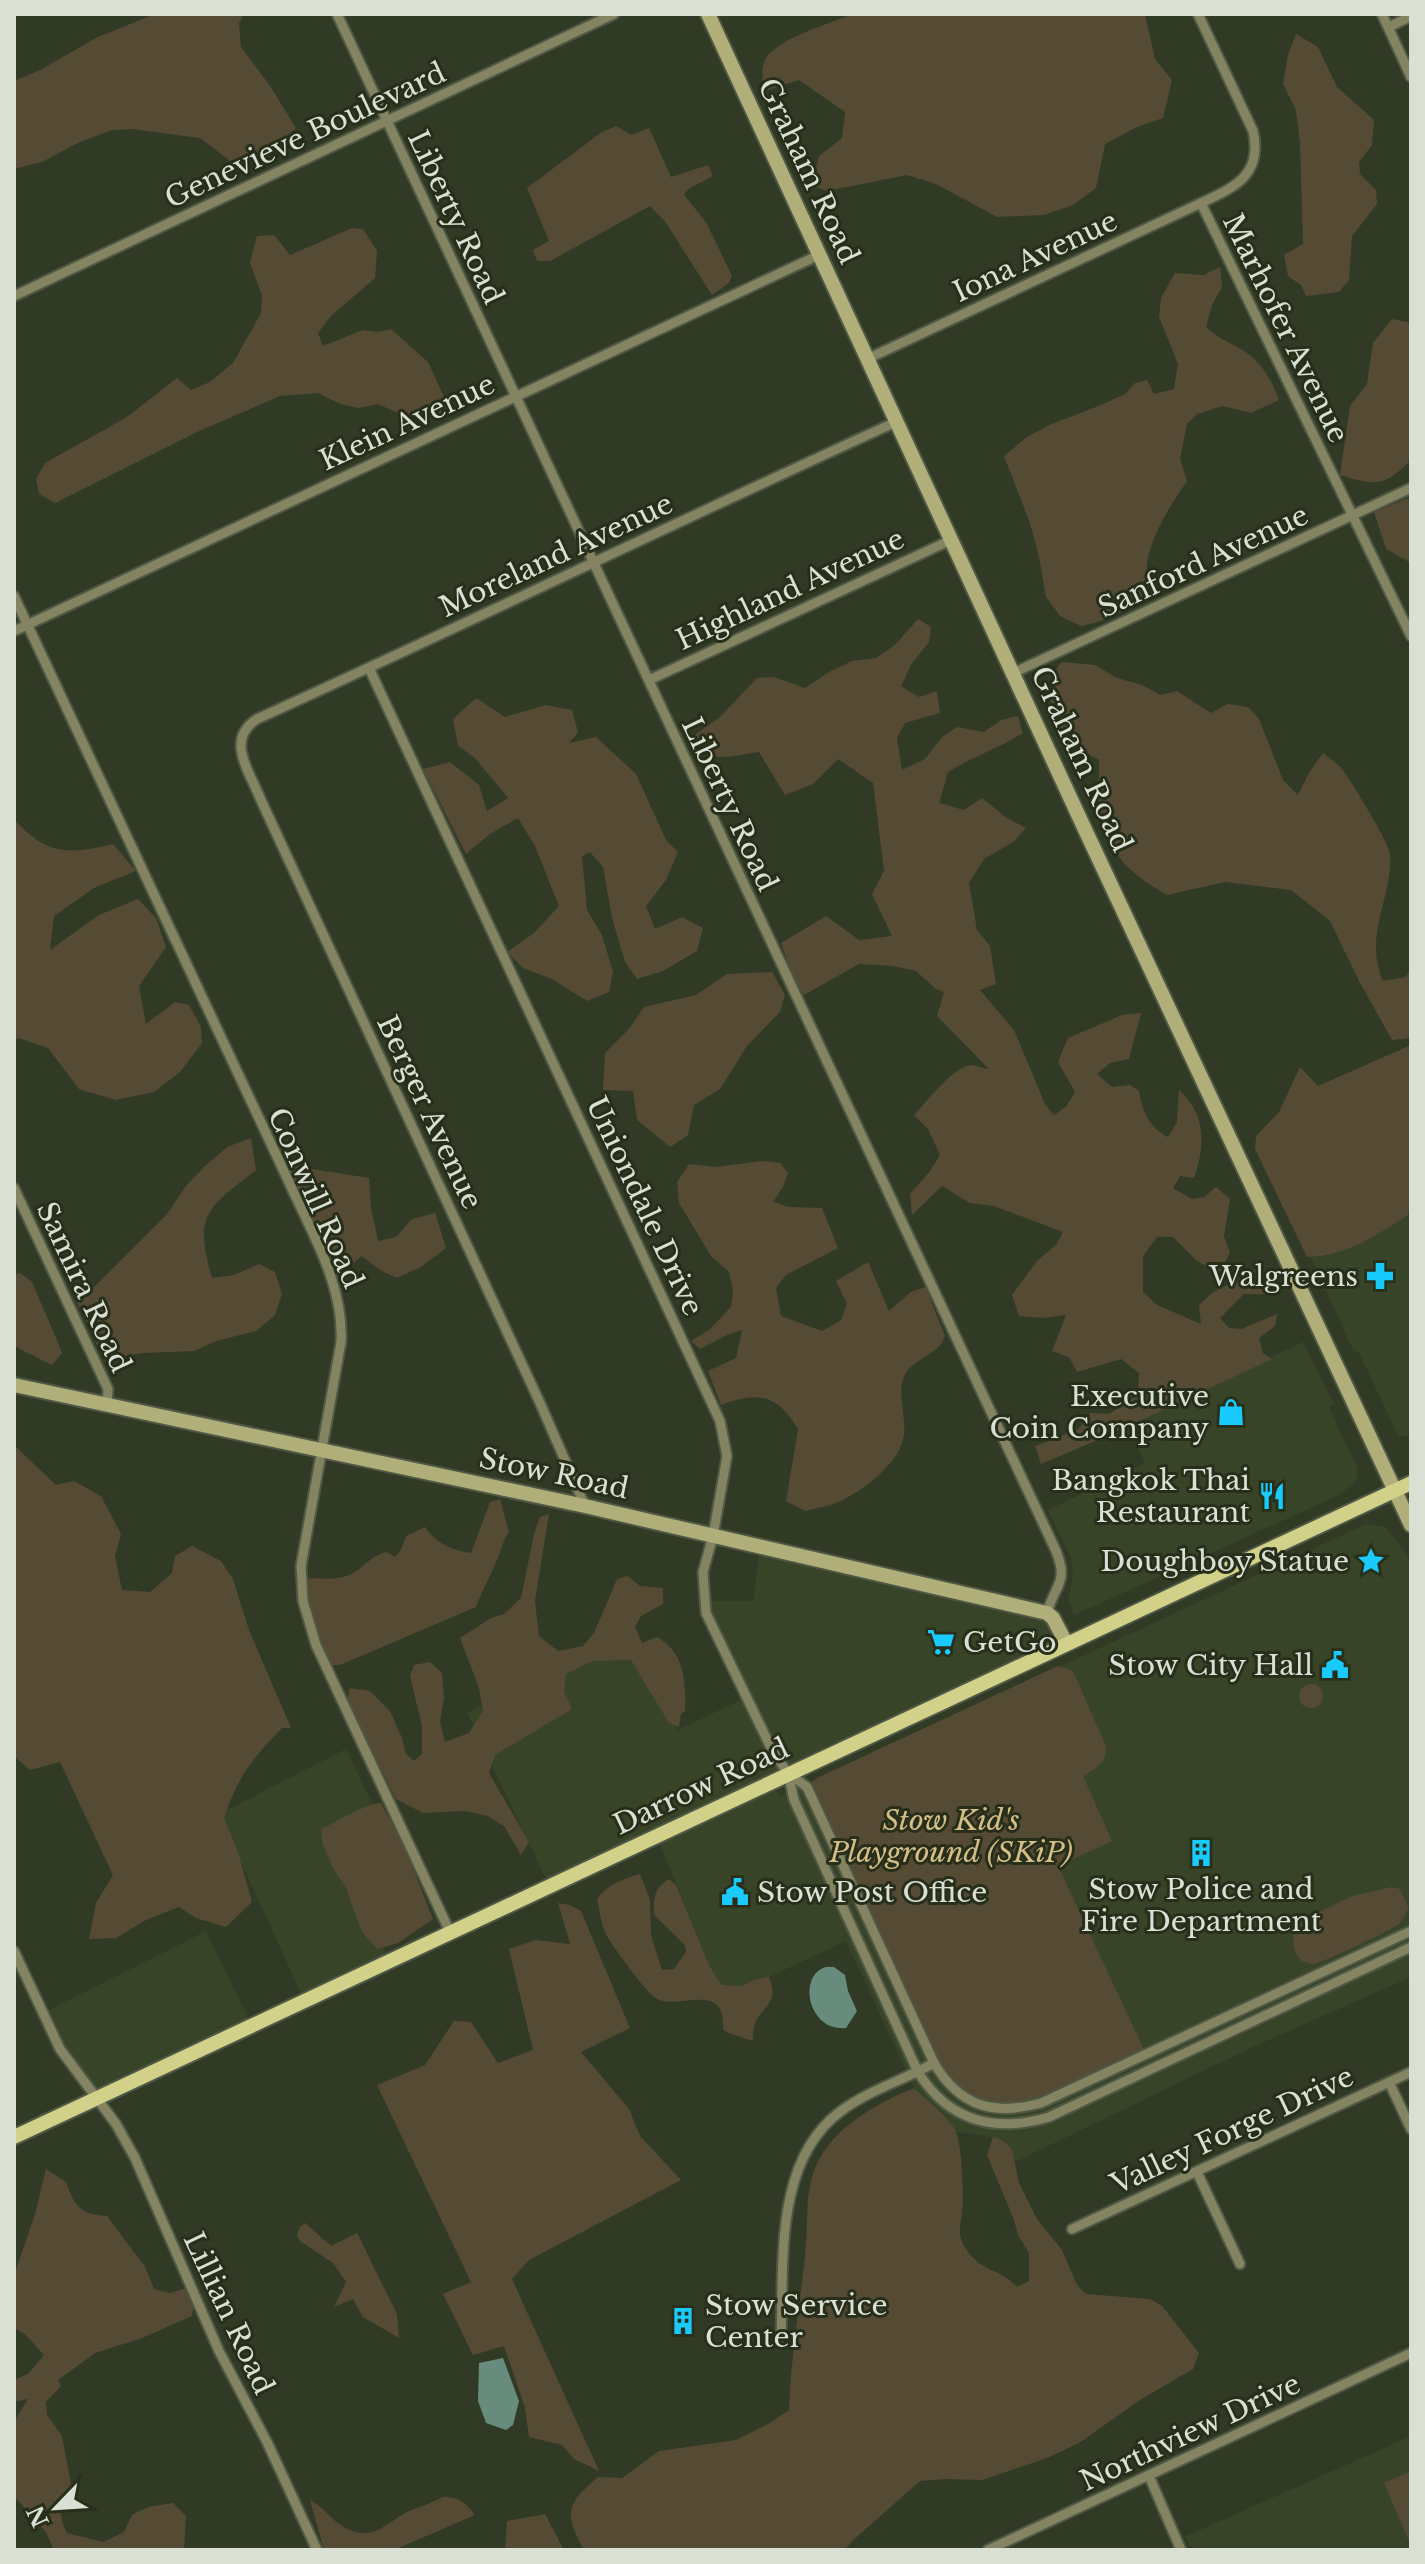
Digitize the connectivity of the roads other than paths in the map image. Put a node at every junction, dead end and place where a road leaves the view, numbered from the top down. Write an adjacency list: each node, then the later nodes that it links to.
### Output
1 (337, 14): 9 (street, Liberty Road)
2 (614, 14): 9 (street, Genevieve Boulevard)
3 (708, 14): 11 (main road, Graham Road)
4 (1198, 14): 10 (street, Marhofer Avenue)
5 (1382, 14): 7 (street)
6 (1411, 16): 7 (street)
7 (1389, 27): 8 (street)
8 (1411, 77)
9 (387, 121): 12 (street, Genevieve Boulevard); 14 (street, Liberty Road)
10 (1201, 203): 13 (street, Iona Avenue); 17 (street, Marhofer Avenue)
11 (819, 255): 13 (main road, Graham Road); 14 (street, Klein Avenue)
12 (14, 296)
13 (867, 359): 15 (main road, Graham Road)
14 (516, 396): 19 (street, Liberty Road); 21 (street, Klein Avenue)
15 (896, 422): 18 (main road, Graham Road); 19 (street, Moreland Avenue)
16 (1411, 488): 17 (street, Sanford Avenue)
17 (1352, 516): 23 (street, Marhofer Avenue); 25 (street, Sanford Avenue)
18 (951, 540): 25 (main road, Graham Road); 26 (street, Highland Avenue)
19 (595, 563): 24 (street, Moreland Avenue); 26 (street, Liberty Road)
20 (14, 596): 21 (street, Conwill Road)
21 (28, 625): 22 (street, Klein Avenue); 31 (street, Conwill Road)
22 (14, 631)
23 (1411, 636)
24 (369, 668): 27 (street, Moreland Avenue); 36 (street, Uniondale Drive)
25 (1013, 673): 33 (main road, Graham Road)
26 (649, 680): 37 (street, Liberty Road)
27 (241, 735): 34 (street, Berger Avenue)
28 (14, 1188): 30 (street, Samira Road)
29 (14, 1385): 30 (main road, Stow Road)
30 (107, 1405): 31 (main road, Stow Road)
31 (320, 1449): 34 (main road, Stow Road); 41 (street, Conwill Road)
32 (1411, 1483): 33 (main road, Darrow Road)
33 (1395, 1491): 35 (main road, Graham Road); 38 (main road, Darrow Road)
34 (585, 1506): 36 (main road, Stow Road)
35 (1411, 1525)
36 (713, 1536): 37 (main road, Stow Road); 39 (street, Uniondale Drive)
37 (1047, 1613): 38 (main road)
38 (1066, 1643): 39 (main road, Darrow Road)
39 (788, 1773): 41 (main road, Darrow Road); 44 (street); 45 (street)
40 (1411, 1931): 44 (street)
41 (450, 1932): 48 (main road, Darrow Road)
42 (1411, 1947): 45 (street)
43 (14, 1951): 48 (street, Lillian Road)
44 (934, 2063): 45 (street)
45 (918, 2072): 54 (street)
46 (1411, 2072): 47 (street, Valley Forge Drive)
47 (1389, 2082): 49 (street); 51 (street, Valley Forge Drive)
48 (95, 2100): 50 (main road, Darrow Road); 57 (street, Lillian Road)
49 (1411, 2129)
50 (14, 2137)
51 (1197, 2172): 52 (street, Valley Forge Drive); 53 (street)
52 (1072, 2229)
53 (1240, 2264)
54 (781, 2336)
55 (1411, 2353): 56 (street, Northview Drive)
56 (1149, 2476): 58 (street, Northview Drive); 59 (street)
57 (317, 2550)
58 (988, 2550)
59 (1181, 2550)

